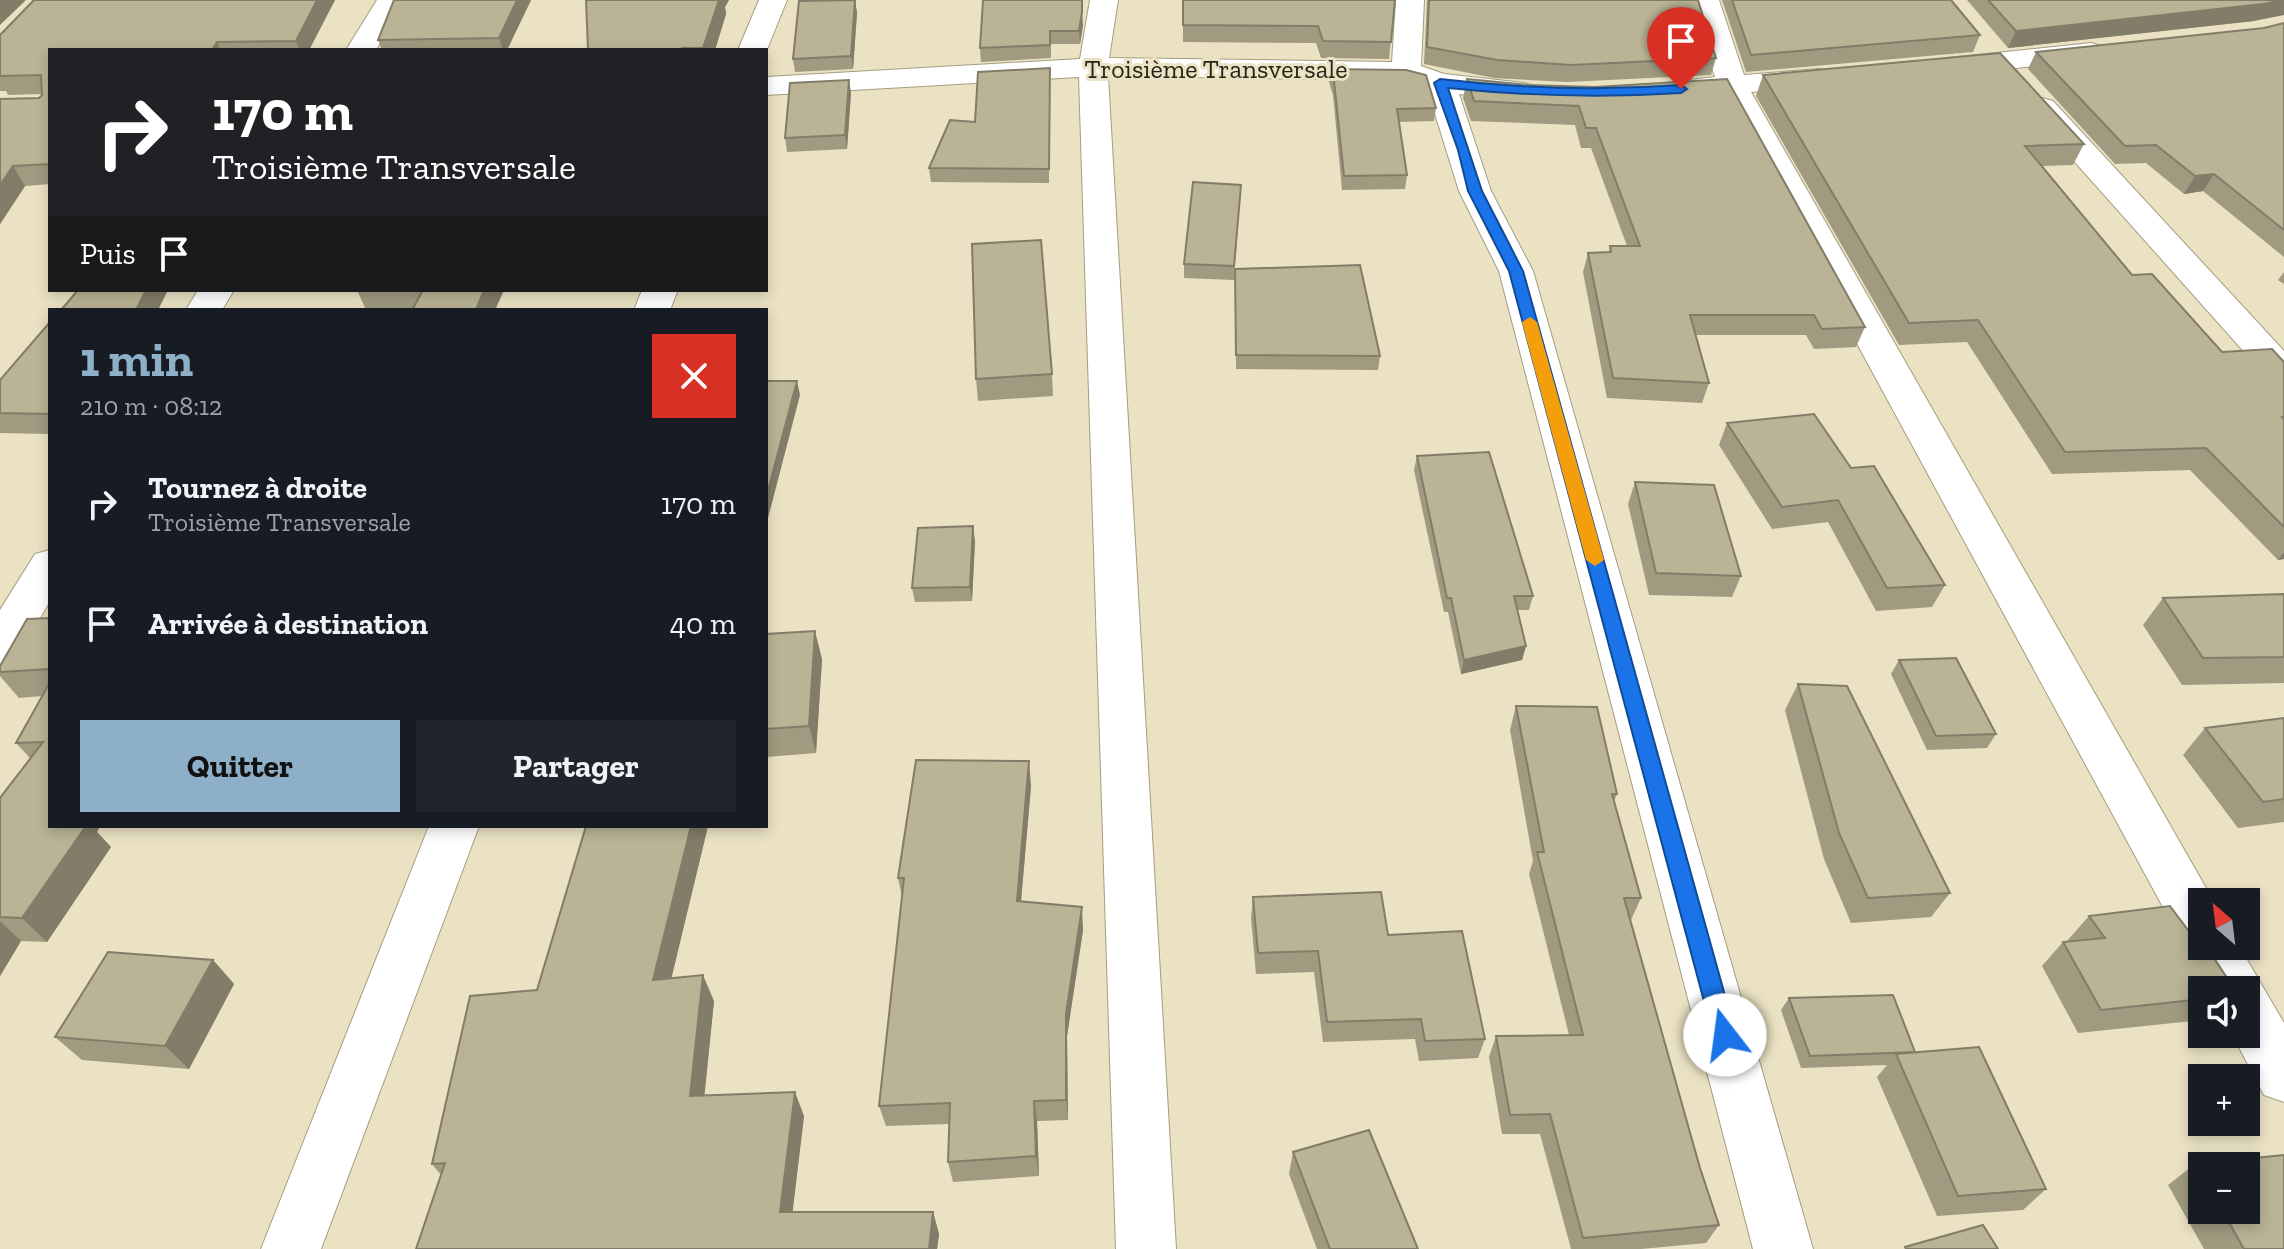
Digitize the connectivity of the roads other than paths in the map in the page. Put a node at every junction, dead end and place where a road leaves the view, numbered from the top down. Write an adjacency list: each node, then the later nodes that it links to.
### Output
1 (391, 0): 6 (street)
2 (773, 0): 7 (street)
3 (1104, 0): 10 (street)
4 (1410, 0): 13 (street)
5 (1705, 0): 14 (street)
6 (362, 48)
7 (754, 48)
8 (2112, 49): 9 (street)
9 (1992, 52): 11 (street); 18 (street)
10 (1093, 67): 13 (street, Troisième Transversale); 15 (street, Troisième Transversale); 26 (street)
11 (1922, 69)
12 (1843, 76): 14 (street)
13 (1423, 77): 17 (street, Troisième Transversale); 27 (street)
14 (1732, 85): 16 (street); 22 (street)
15 (768, 86)
16 (1645, 92)
17 (1557, 93)
18 (2284, 374)
19 (48, 568): 20 (street)
20 (0, 647)
21 (453, 828): 25 (street)
22 (2188, 904)
23 (2260, 1033): 24 (street)
24 (2284, 1076)
25 (291, 1249)
26 (1146, 1249)
27 (1783, 1249)

